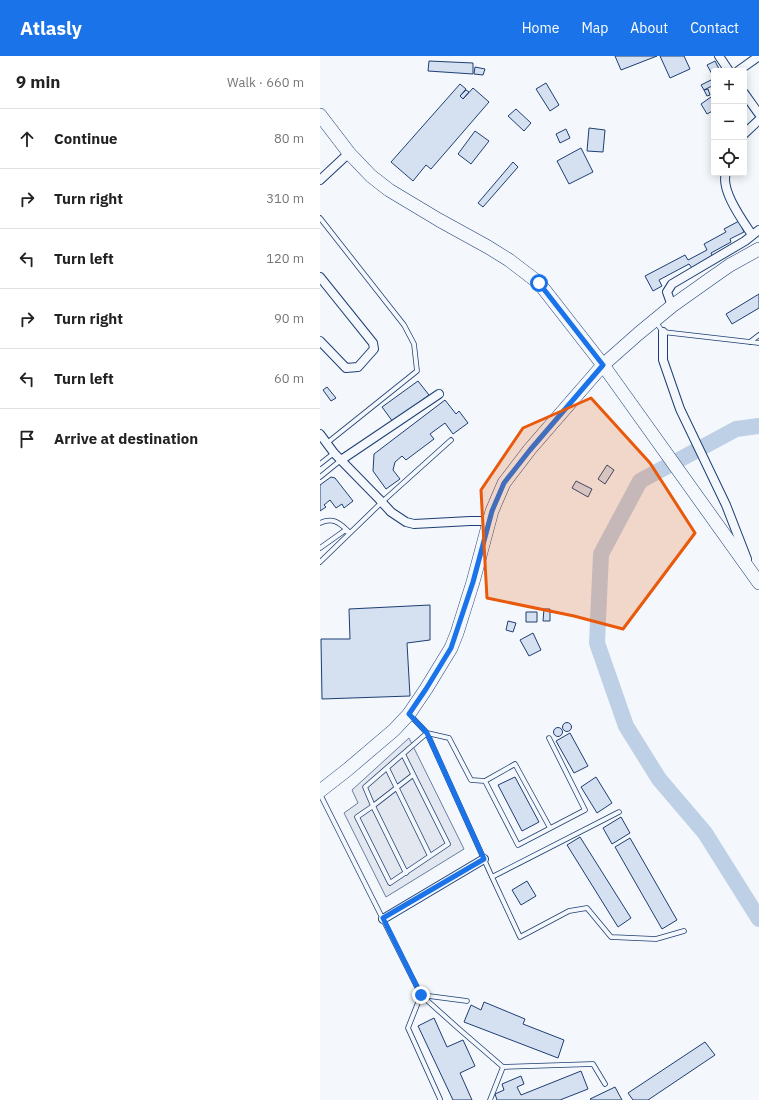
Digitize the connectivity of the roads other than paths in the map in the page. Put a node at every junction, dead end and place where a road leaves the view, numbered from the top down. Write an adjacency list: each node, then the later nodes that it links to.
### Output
1 (719, 56): 3 (street)
2 (759, 56): 4 (street)
3 (727, 68)
4 (742, 68)
5 (747, 96): 7 (street)
6 (320, 109): 10 (street)
7 (759, 114)
8 (320, 115): 10 (main road)
9 (759, 120): 11 (street)
10 (332, 130): 12 (main road)
11 (747, 131)
12 (349, 154): 14 (street); 26 (main road)
13 (725, 176): 16 (street)
14 (320, 180)
15 (320, 218): 30 (lane)
16 (756, 233): 19 (street)
17 (759, 249): 19 (main road)
18 (320, 277): 23 (street)
19 (672, 306): 20 (main road)
20 (655, 321): 21 (lane); 26 (main road)
21 (663, 332): 24 (lane); 41 (street)
22 (759, 335): 24 (lane)
23 (320, 341)
24 (750, 342): 25 (lane)
25 (759, 343)
26 (603, 365): 36 (main road); 41 (main road)
27 (439, 394): 32 (street)
28 (320, 434): 30 (street)
29 (451, 440): 35 (lane)
30 (326, 443): 31 (street)
31 (334, 453): 32 (street); 33 (lane)
32 (341, 460): 34 (lane); 35 (street)
33 (320, 464)
34 (320, 477)
35 (382, 502): 36 (street); 38 (lane)
36 (490, 521): 42 (main road)
37 (320, 523): 38 (lane)
38 (349, 532): 39 (lane); 40 (lane)
39 (320, 548)
40 (320, 562)
41 (756, 579)
42 (409, 714): 43 (lane); 50 (main road)
43 (427, 733): 45 (lane); 48 (lane); 55 (lane)
44 (549, 738): 53 (lane)
45 (403, 754): 46 (lane); 47 (lane)
46 (387, 768): 49 (lane); 51 (lane)
47 (413, 775): 49 (lane); 54 (lane)
48 (484, 781): 53 (lane); 53 (lane)
49 (396, 788): 51 (lane); 54 (lane)
50 (320, 792): 58 (lane)
51 (373, 806): 56 (lane); 56 (lane)
52 (619, 812): 57 (lane)
53 (550, 828)
54 (430, 856): 56 (lane)
55 (484, 859): 57 (lane); 58 (street)
56 (406, 873)
57 (492, 877): 59 (lane)
58 (383, 918): 60 (lane)
59 (684, 931)
60 (421, 995): 61 (lane); 62 (lane); 64 (lane)
61 (467, 1001)
62 (504, 1067): 63 (lane); 65 (lane)
63 (605, 1084)
64 (440, 1098)
65 (490, 1100)

